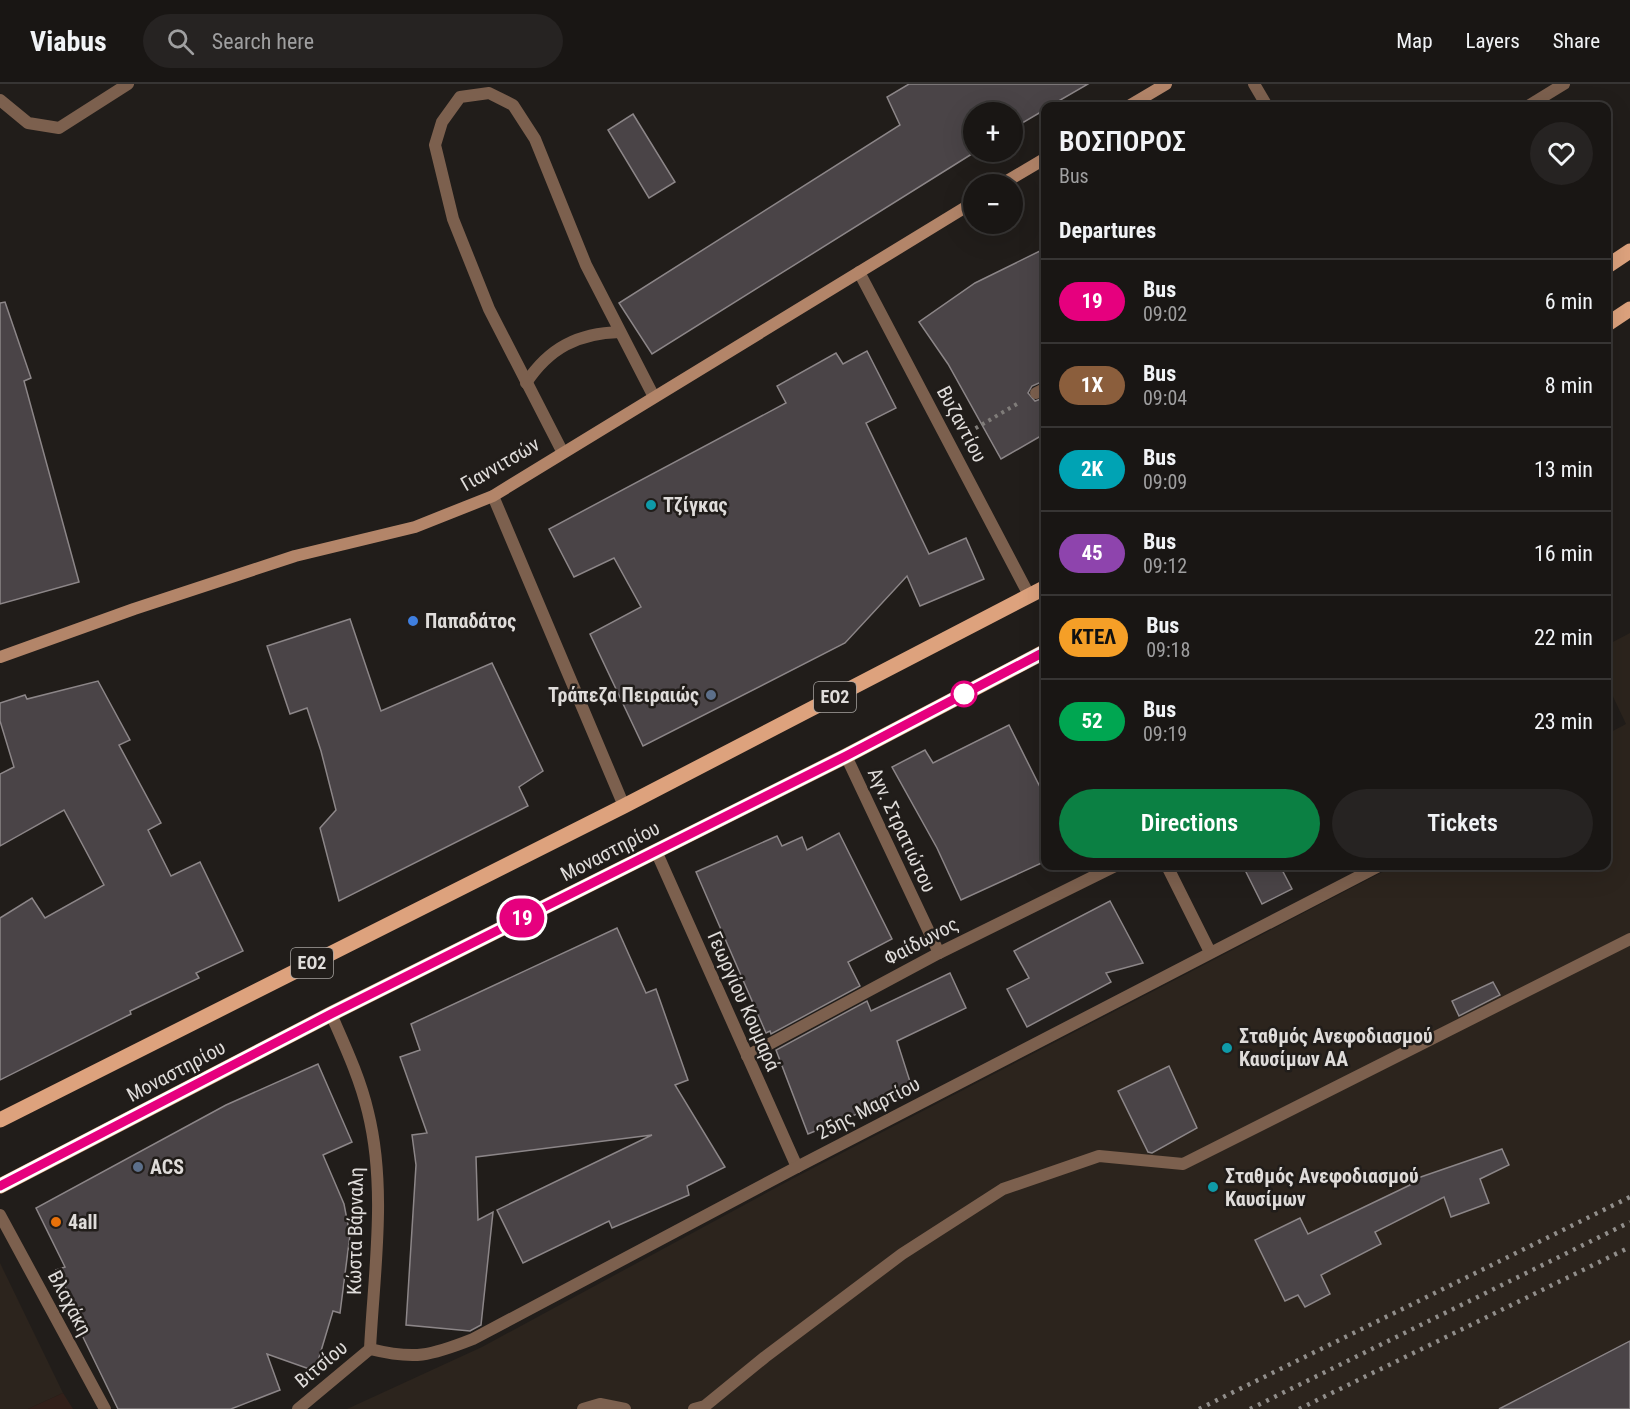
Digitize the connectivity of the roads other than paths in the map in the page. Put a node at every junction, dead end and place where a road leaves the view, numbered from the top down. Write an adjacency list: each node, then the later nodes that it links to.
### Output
1 (128, 84): 5 (street)
2 (1166, 84): 6 (main road)
3 (1254, 84): 7 (street)
4 (1564, 84): 8 (street)
5 (0, 100)
6 (1136, 102)
7 (1265, 102)
8 (1535, 102)
9 (1041, 161): 10 (main road)
10 (1019, 174)
11 (963, 209): 14 (main road, Γιαννιτσών)
12 (1630, 250): 13 (main road)
13 (1611, 263)
14 (860, 272): 19 (main road, Γιαννιτσών); 23 (street, Βυζαντίου)
15 (1630, 309): 16 (main road)
16 (1611, 322)
17 (620, 332): 18 (street); 18 (street); 19 (street)
18 (526, 383): 20 (street)
19 (654, 397): 20 (main road, Γιαννιτσών)
20 (562, 451): 21 (main road, Γιαννιτσών)
21 (493, 496): 25 (main road, Γιαννιτσών); 27 (street)
22 (1041, 589): 23 (main road, Μοναστηρίου / ΕΟ2)
23 (1029, 595): 27 (main road, Μοναστηρίου / ΕΟ2)
24 (1041, 654): 26 (main road, Μοναστηρίου)
25 (0, 657)
26 (846, 756): 28 (main road, Μοναστηρίου); 34 (street, Αγν. Στρατιώτου)
27 (624, 806): 37 (main road, Μοναστηρίου / ΕΟ2)
28 (656, 851): 35 (main road, Μοναστηρίου); 36 (street, Γεωργίου Κουμαρά)
29 (1107, 870): 34 (street, Φαίδωνος)
30 (1169, 870): 33 (street)
31 (1371, 870): 33 (street, 25ης Μαρτίου)
32 (1630, 939): 46 (street)
33 (1209, 952): 38 (street, 25ης Μαρτίου)
34 (939, 953): 36 (street, Φαίδωνος)
35 (331, 1014): 39 (main road, Μοναστηρίου); 41 (street, Κώστα Βάρναλη)
36 (747, 1056): 38 (street, Γεωργίου Κουμαρά)
37 (0, 1119)
38 (796, 1167): 41 (street, 25ης Μαρτίου)
39 (0, 1186)
40 (0, 1215): 42 (street, Βλαχάκη)
41 (370, 1349): 43 (street, Βιτσίου)
42 (105, 1409)
43 (298, 1409)
44 (583, 1409): 45 (street)
45 (625, 1409)
46 (694, 1409)

